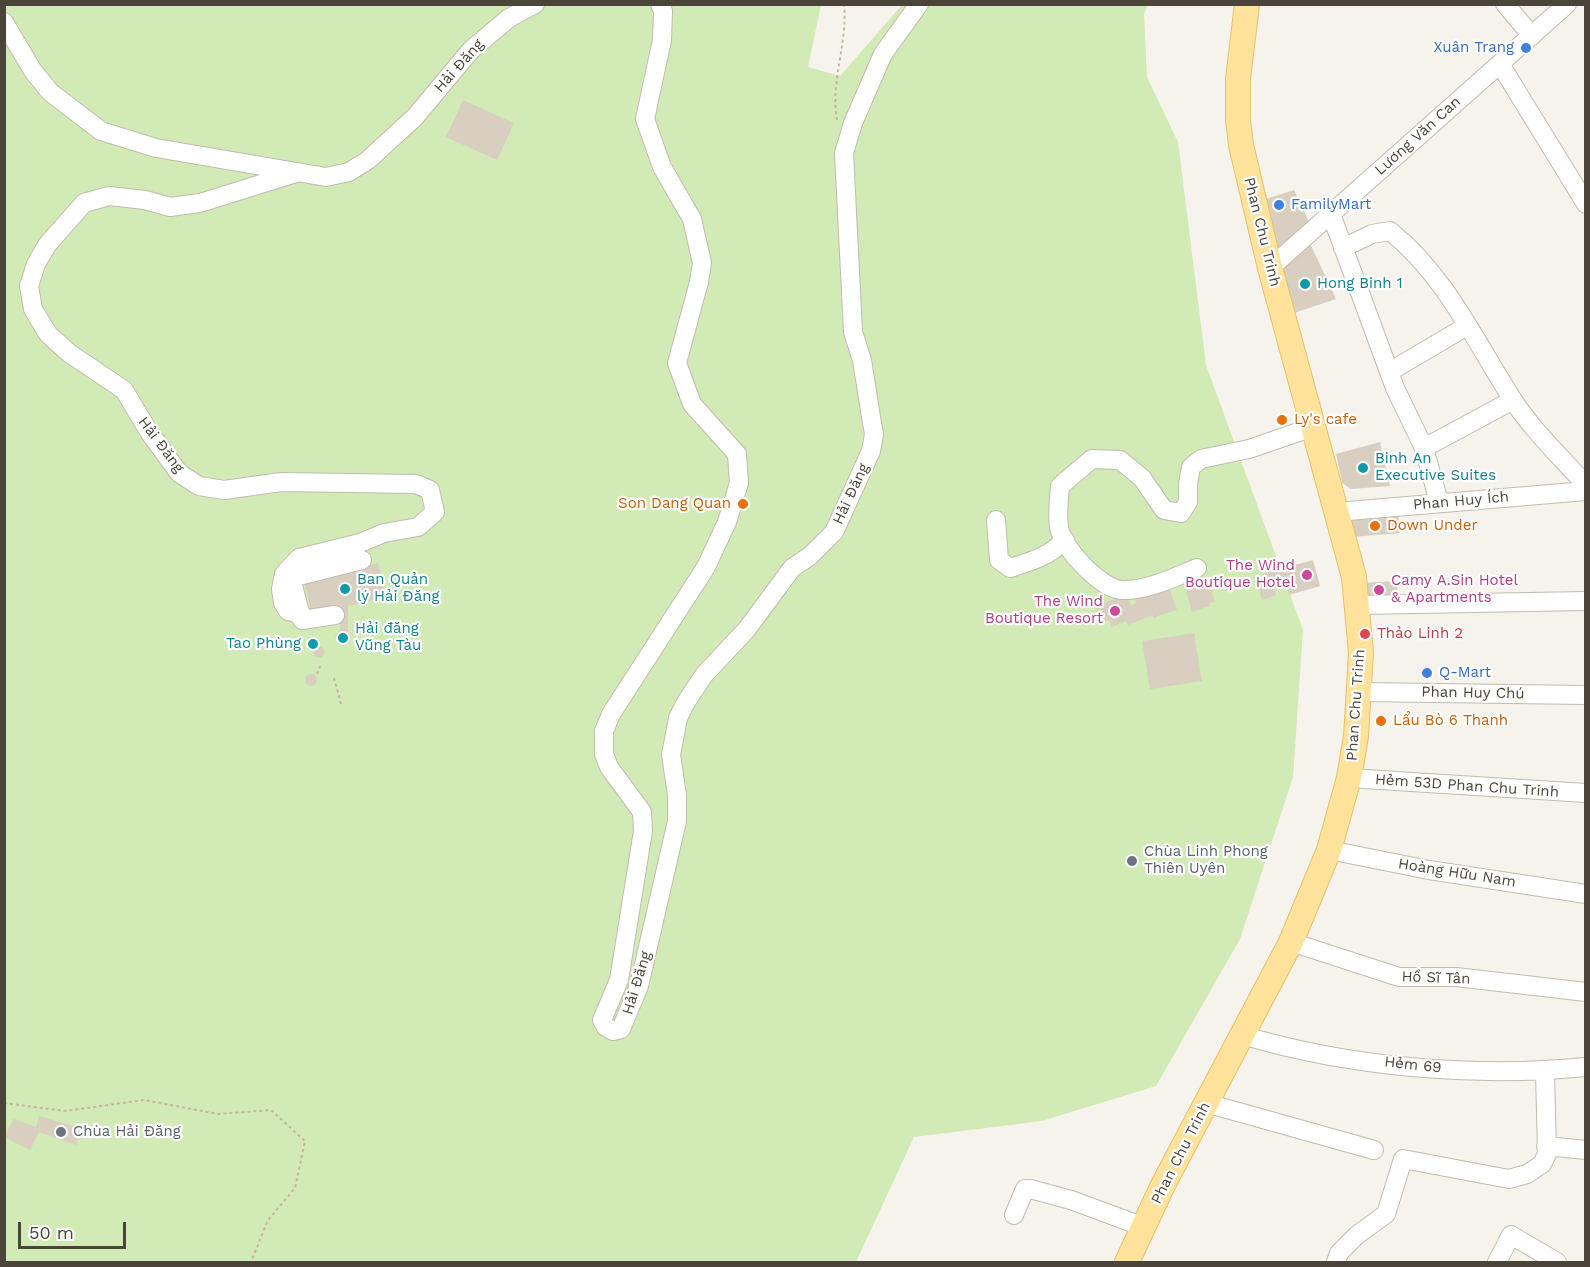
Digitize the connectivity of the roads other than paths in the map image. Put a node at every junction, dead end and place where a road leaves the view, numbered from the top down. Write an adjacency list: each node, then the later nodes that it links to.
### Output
1 (535, 4): 10 (street, Hải Đăng)
2 (660, 4): 3 (street, Hải Đăng)
3 (919, 4)
4 (1247, 4): 14 (main road, Phan Chu Trinh)
5 (1505, 4): 8 (street)
6 (1567, 4): 8 (street, Lương Văn Can)
7 (4, 22): 10 (street, Hải Đăng)
8 (1532, 36): 9 (street, Lương Văn Can)
9 (1500, 64): 11 (street); 12 (street, Lương Văn Can)
10 (296, 173): 30 (street, Hải Đăng)
11 (1584, 195)
12 (1331, 214): 13 (street); 14 (street, Lương Văn Can)
13 (1343, 248): 15 (street); 16 (street)
14 (1270, 268): 18 (main road, Phan Chu Trinh)
15 (1467, 326): 16 (street); 17 (street)
16 (1389, 372): 19 (street)
17 (1513, 400): 19 (street); 20 (street)
18 (1313, 427): 23 (main road, Phan Chu Trinh); 25 (street)
19 (1424, 448): 22 (street)
20 (1586, 485)
21 (1586, 491): 22 (street, Phan Huy Ích)
22 (1439, 502): 23 (street, Phan Huy Ích)
23 (1336, 512): 29 (main road, Phan Chu Trinh)
24 (996, 520): 25 (street)
25 (1065, 540): 27 (street)
26 (362, 560): 30 (street)
27 (1197, 568)
28 (1586, 601): 29 (street)
29 (1359, 605): 32 (main road, Phan Chu Trinh)
30 (301, 614): 31 (street)
31 (335, 615)
32 (1360, 692): 33 (street, Phan Huy Chú); 34 (main road, Phan Chu Trinh)
33 (1586, 695)
34 (1349, 778): 35 (street, Hẻm 53D Phan Chu Trinh); 36 (main road, Phan Chu Trinh)
35 (1586, 793)
36 (1329, 850): 37 (street, Hoàng Hữu Nam); 38 (main road, Phan Chu Trinh)
37 (1586, 894)
38 (1291, 942): 39 (street, Hồ Sĩ Tân); 40 (main road, Phan Chu Trinh)
39 (1586, 993)
40 (1242, 1035): 42 (street, Hẻm 69); 43 (main road, Phan Chu Trinh)
41 (1586, 1067): 42 (street, Hẻm 69)
42 (1545, 1071): 44 (street)
43 (1206, 1103): 45 (street); 48 (main road, Phan Chu Trinh)
44 (1546, 1146): 46 (street); 50 (street)
45 (1374, 1150)
46 (1586, 1150)
47 (1014, 1215): 48 (street)
48 (1144, 1227): 49 (main road, Phan Chu Trinh)
49 (1127, 1263)
50 (1336, 1263)
51 (1497, 1263): 52 (street)
52 (1557, 1263)

